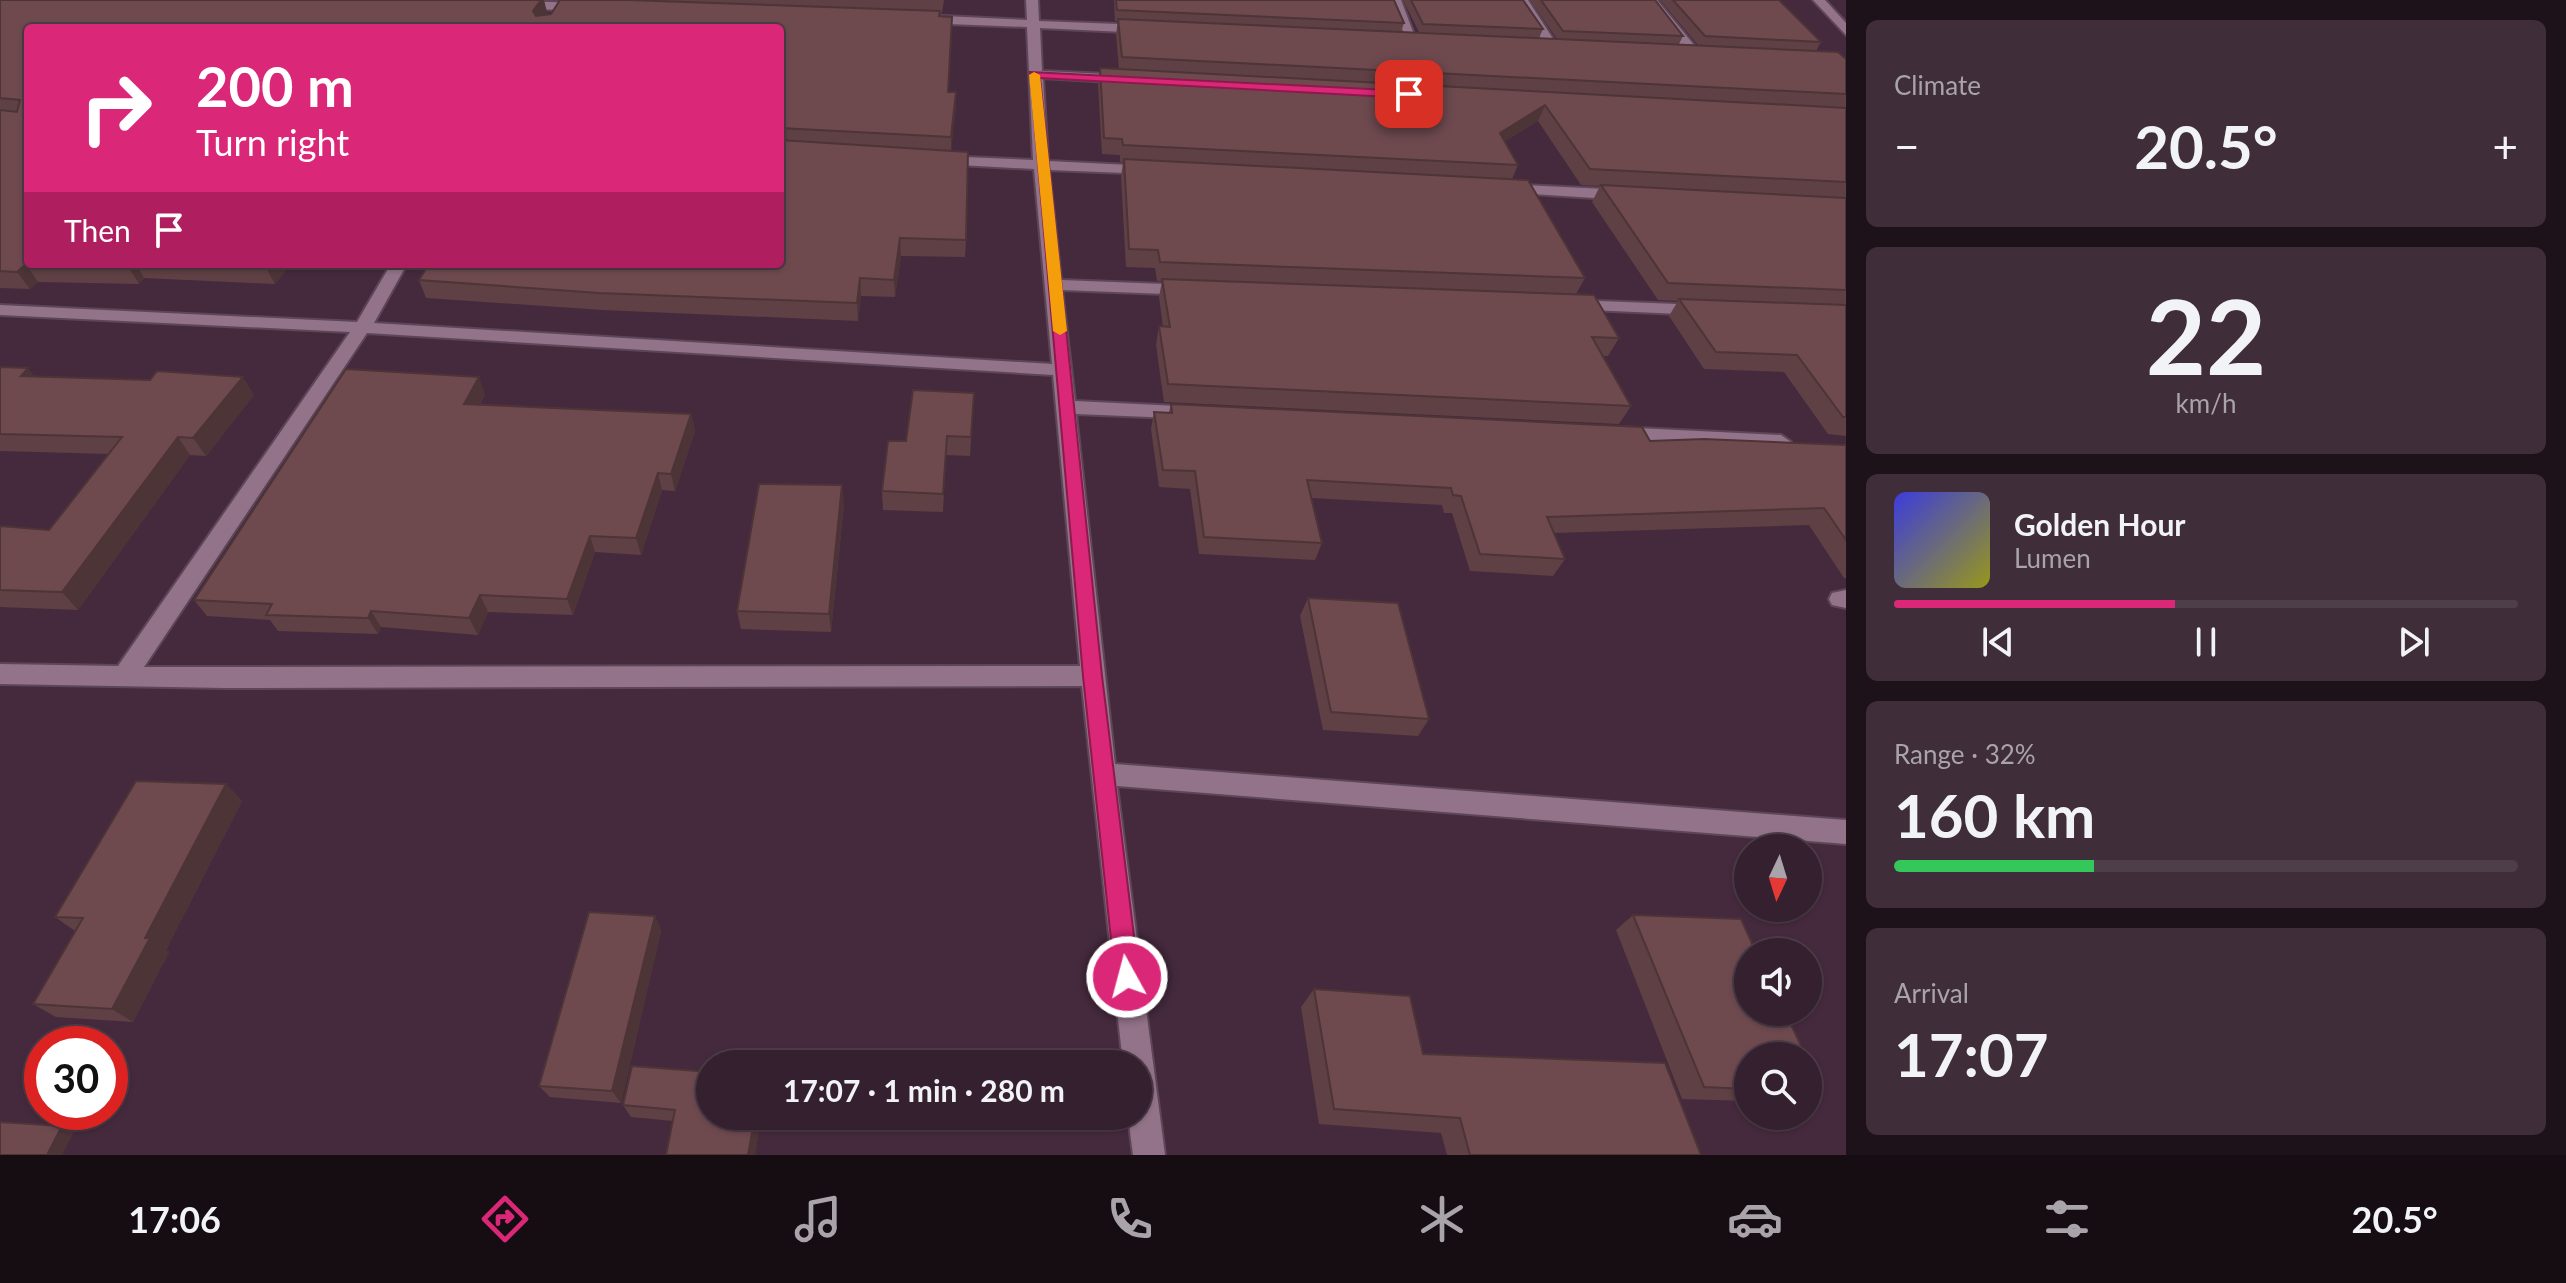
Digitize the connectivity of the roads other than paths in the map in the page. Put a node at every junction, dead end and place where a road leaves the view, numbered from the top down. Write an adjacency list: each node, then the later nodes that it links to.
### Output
1 (1032, 0): 9 (street)
2 (1395, 0): 13 (street)
3 (1522, 0): 16 (street)
4 (1651, 0): 19 (street)
5 (1819, 0): 11 (street)
6 (499, 4): 7 (street)
7 (592, 7)
8 (906, 19): 9 (street)
9 (1032, 23): 10 (street); 21 (street)
10 (1159, 29)
11 (1846, 31)
12 (1398, 41): 13 (street)
13 (1414, 42): 14 (street)
14 (1430, 43)
15 (1538, 47): 16 (street)
16 (1553, 48): 17 (street)
17 (1569, 49)
18 (1678, 53): 19 (street)
19 (1694, 54): 20 (street)
20 (1709, 55)
21 (1034, 74): 22 (street); 24 (street)
22 (1146, 80)
23 (918, 159): 24 (street)
24 (1041, 164): 25 (street); 29 (street)
25 (1167, 171)
26 (1483, 188): 27 (street)
27 (1641, 196)
28 (397, 268): 34 (street)
29 (1056, 285): 30 (street); 35 (street)
30 (1214, 291)
31 (1562, 304): 33 (street)
32 (0, 310): 34 (street)
33 (1720, 310)
34 (362, 328): 35 (street); 41 (street)
35 (1063, 370): 36 (street)
36 (1067, 407): 37 (street); 42 (street)
37 (1210, 414)
38 (1592, 433): 39 (street)
39 (1798, 443)
40 (0, 674): 41 (street)
41 (125, 676): 42 (street)
42 (1093, 676): 43 (street)
43 (1103, 774): 44 (street); 45 (street)
44 (1846, 832)
45 (1136, 1050)
46 (1146, 1130): 47 (street)
47 (1149, 1155)

